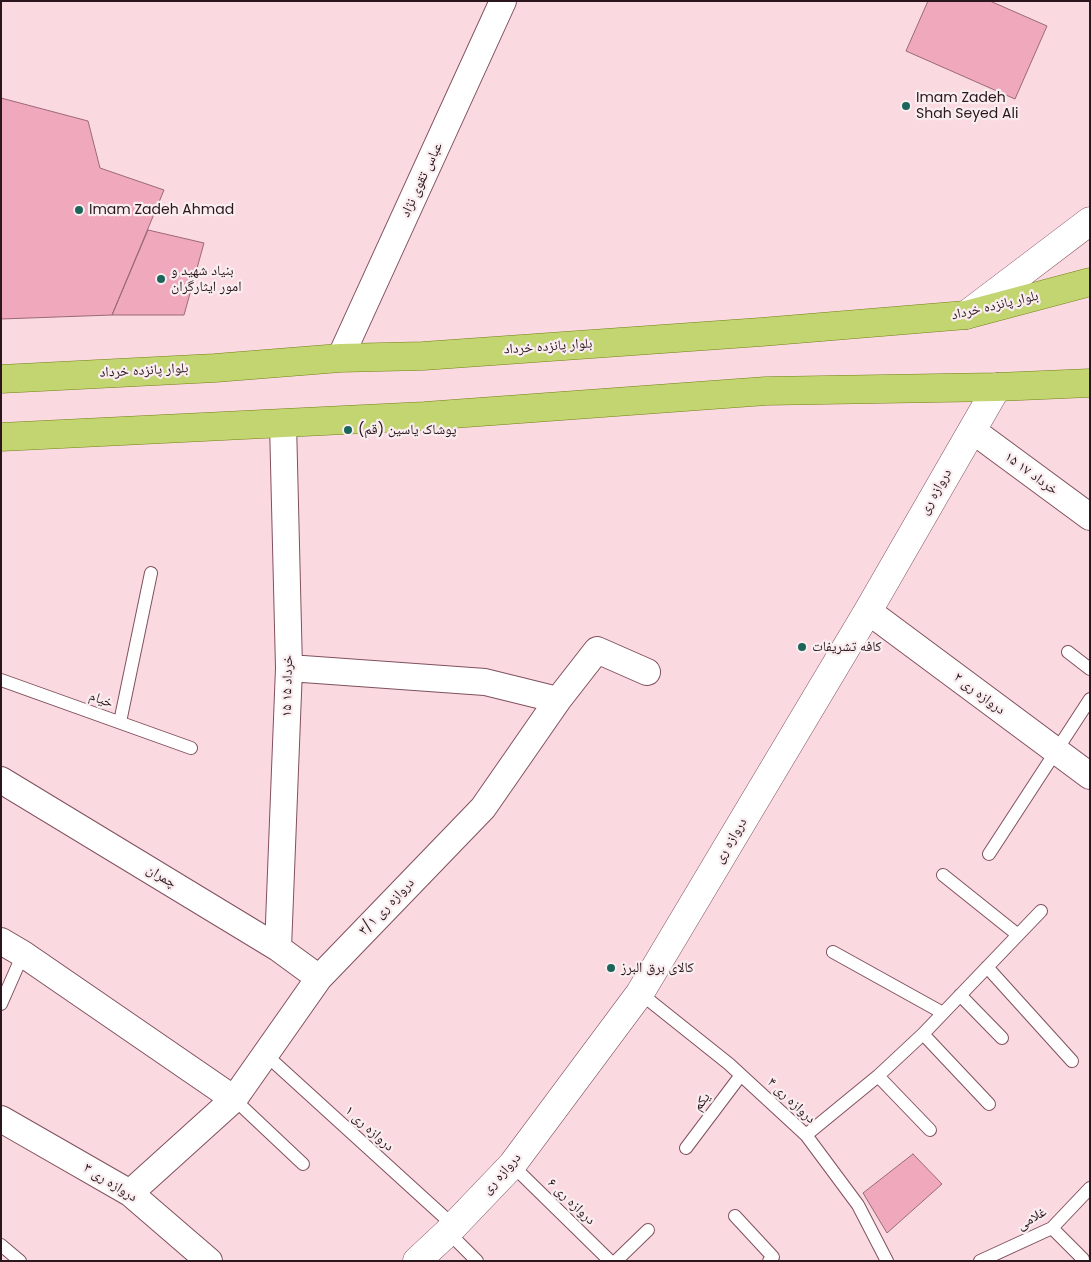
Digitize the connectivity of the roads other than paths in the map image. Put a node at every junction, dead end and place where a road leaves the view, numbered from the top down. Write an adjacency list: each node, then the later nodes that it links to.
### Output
1 (503, 1): 5 (street, عباس تقوی نژاد)
2 (1090, 221): 4 (main road)
3 (1090, 282): 4 (main road, بلوار پانزده خرداد)
4 (966, 315): 5 (main road, بلوار پانزده خرداد)
5 (340, 358): 6 (main road, بلوار پانزده خرداد)
6 (1, 379)
7 (1090, 383): 8 (main road)
8 (997, 387): 9 (main road); 10 (main road, دروازه ری)
9 (283, 423): 11 (main road); 16 (street, ۱۵ خرداد ۱۵)
10 (972, 430): 12 (street, ۱۵ خرداد ۱۷); 14 (main road, دروازه ری)
11 (1, 437)
12 (1090, 517)
13 (151, 573): 22 (lane)
14 (868, 611): 24 (street, دروازه ری ۲); 36 (main road, دروازه ری)
15 (1068, 652): 17 (lane)
16 (289, 668): 21 (street); 32 (street, ۱۵ خرداد ۱۵)
17 (1090, 669)
18 (647, 672): 21 (street, دروازه ری ۳/۱)
19 (1, 680): 22 (lane, خیام)
20 (1090, 699): 24 (lane)
21 (558, 700): 35 (street, دروازه ری ۳/۱)
22 (120, 722): 23 (lane, خیام)
23 (191, 748)
24 (1055, 750): 25 (street, دروازه ری ۲); 27 (lane)
25 (1090, 776)
26 (1, 780): 32 (street, چمران)
27 (989, 854)
28 (943, 875): 30 (lane)
29 (1041, 911): 30 (lane)
30 (1018, 935): 34 (lane)
31 (12, 948): 38 (lane); 46 (street)
32 (278, 948): 35 (street, چمران)
33 (832, 952): 39 (lane)
34 (987, 967): 37 (lane); 43 (lane)
35 (319, 978): 42 (street, دروازه ری ۳/۱)
36 (640, 993): 44 (lane, دروازه ری ۴); 53 (main road, دروازه ری)
37 (960, 995): 39 (lane); 41 (lane)
38 (1, 1004)
39 (943, 1013): 40 (lane)
40 (923, 1034): 45 (lane); 47 (lane)
41 (1002, 1038)
42 (265, 1054): 46 (street, دروازه ری ۳/۱); 58 (lane, دروازه ری ۱)
43 (1072, 1061)
44 (741, 1075): 50 (lane, دروازه ری ۴); 51 (lane, یکم)
45 (878, 1076): 49 (lane); 50 (lane)
46 (234, 1099): 52 (lane); 55 (street, دروازه ری ۳/۱)
47 (989, 1104)
48 (1, 1119): 55 (street, دروازه ری ۳)
49 (930, 1130)
50 (806, 1135): 68 (lane, دروازه ری ۴)
51 (686, 1148)
52 (304, 1164)
53 (512, 1165): 58 (main road, دروازه ری); 65 (lane, دروازه ری ۶)
54 (1090, 1188): 57 (lane, غلامی)
55 (130, 1193): 62 (street, دروازه ری ۳)
56 (735, 1216): 67 (lane)
57 (1052, 1228): 69 (lane, غلامی); 70 (lane)
58 (451, 1229): 63 (main road, دروازه ری); 64 (lane, دروازه ری ۱)
59 (648, 1230): 66 (lane)
60 (1, 1245): 61 (lane)
61 (20, 1261)
62 (208, 1261)
63 (417, 1261)
64 (477, 1261)
65 (610, 1261)
66 (616, 1261)
67 (769, 1261)
68 (887, 1261)
69 (980, 1261)
70 (1081, 1261)

